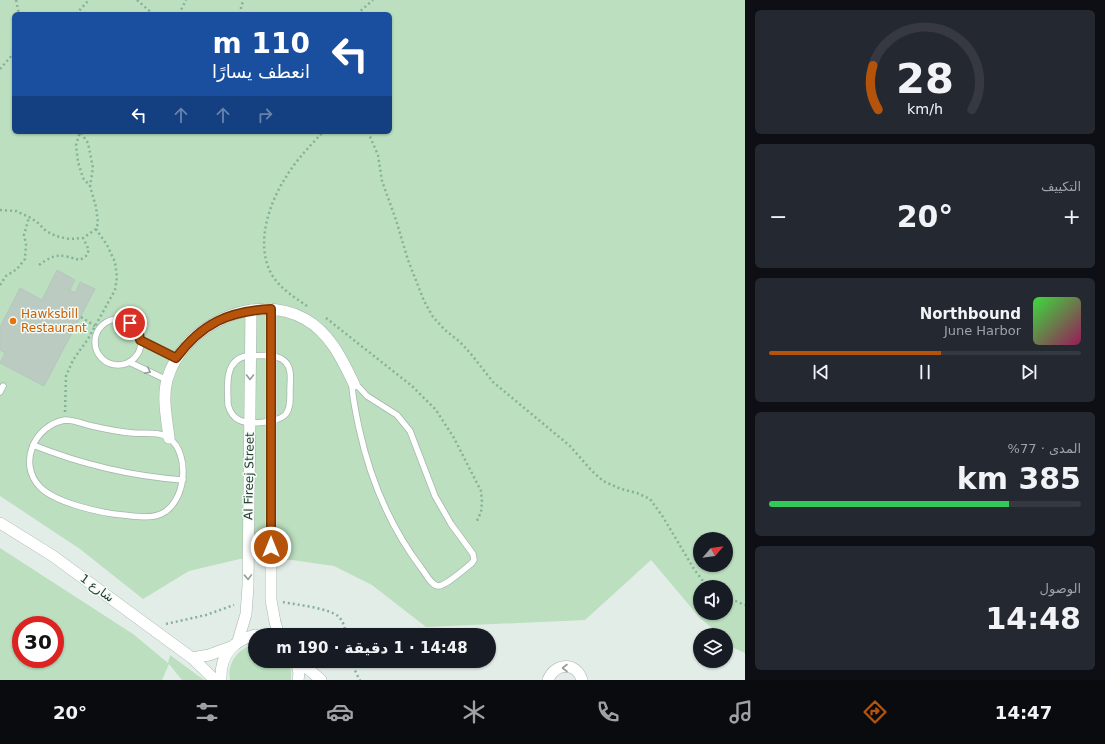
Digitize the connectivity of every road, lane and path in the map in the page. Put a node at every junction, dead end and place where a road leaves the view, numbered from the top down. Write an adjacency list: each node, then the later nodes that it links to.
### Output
1 (16, 0): 7 (path)
2 (89, 0): 8 (path)
3 (137, 0): 9 (path)
4 (186, 0): 10 (path)
5 (244, 0): 11 (path)
6 (373, 0): 12 (path)
7 (19, 12)
8 (78, 12)
9 (151, 12)
10 (180, 12)
11 (241, 12)
12 (359, 12)
13 (12, 55): 14 (path)
14 (0, 69)
15 (79, 134): 19 (path)
16 (81, 134): 19 (path)
17 (321, 134): 27 (path)
18 (369, 134): 49 (path)
19 (90, 186): 22 (path)
20 (0, 210): 21 (path)
21 (29, 217): 23 (path); 25 (path)
22 (96, 229): 23 (path); 31 (path)
23 (83, 238): 24 (path)
24 (39, 265)
25 (0, 285)
26 (271, 309): 28 (street); 34 (street, Al Fireej Street); 38 (street)
27 (313, 309)
28 (251, 310): 33 (street, Al Fireej Street); 35 (street)
29 (80, 317): 31 (path)
30 (325, 317): 48 (path)
31 (96, 326): 41 (path)
32 (140, 340): 35 (lane); 36 (lane); 36 (lane)
33 (250, 356): 34 (lane); 42 (street, Al Fireej Street, one-way to 42); 42 (lane)
34 (271, 356): 43 (street, Al Fireej Street); 43 (lane)
35 (176, 358): 37 (street)
36 (129, 362): 37 (lane, one-way to 37)
37 (167, 380): 44 (street)
38 (354, 384): 38 (lane)
39 (3, 386): 40 (lane)
40 (0, 392)
41 (65, 420): 44 (lane); 45 (lane)
42 (250, 422): 43 (lane); 50 (street, Al Fireej Street, one-way to 50)
43 (271, 422): 51 (street, Al Fireej Street)
44 (169, 438): 46 (lane)
45 (33, 445): 46 (lane); 46 (lane)
46 (183, 480)
47 (0, 523): 59 (street, شارع 1)
48 (476, 523)
49 (703, 580)
50 (248, 600): 54 (path); 58 (street, Al Fireej Street)
51 (271, 600): 55 (street, Al Fireej Street); 56 (path)
52 (733, 600): 53 (path)
53 (745, 605)
54 (166, 624)
55 (277, 628)
56 (344, 628)
57 (248, 638): 58 (street)
58 (235, 644): 59 (street); 64 (street, Al Fireej Street)
59 (192, 658): 63 (street, شارع 1)
60 (299, 668): 65 (street)
61 (306, 668): 66 (street)
62 (354, 668): 67 (path)
63 (215, 680)
64 (221, 680)
65 (298, 680)
66 (321, 680)
67 (360, 680)
68 (548, 680): 69 (street, one-way to 68)
69 (582, 680)

